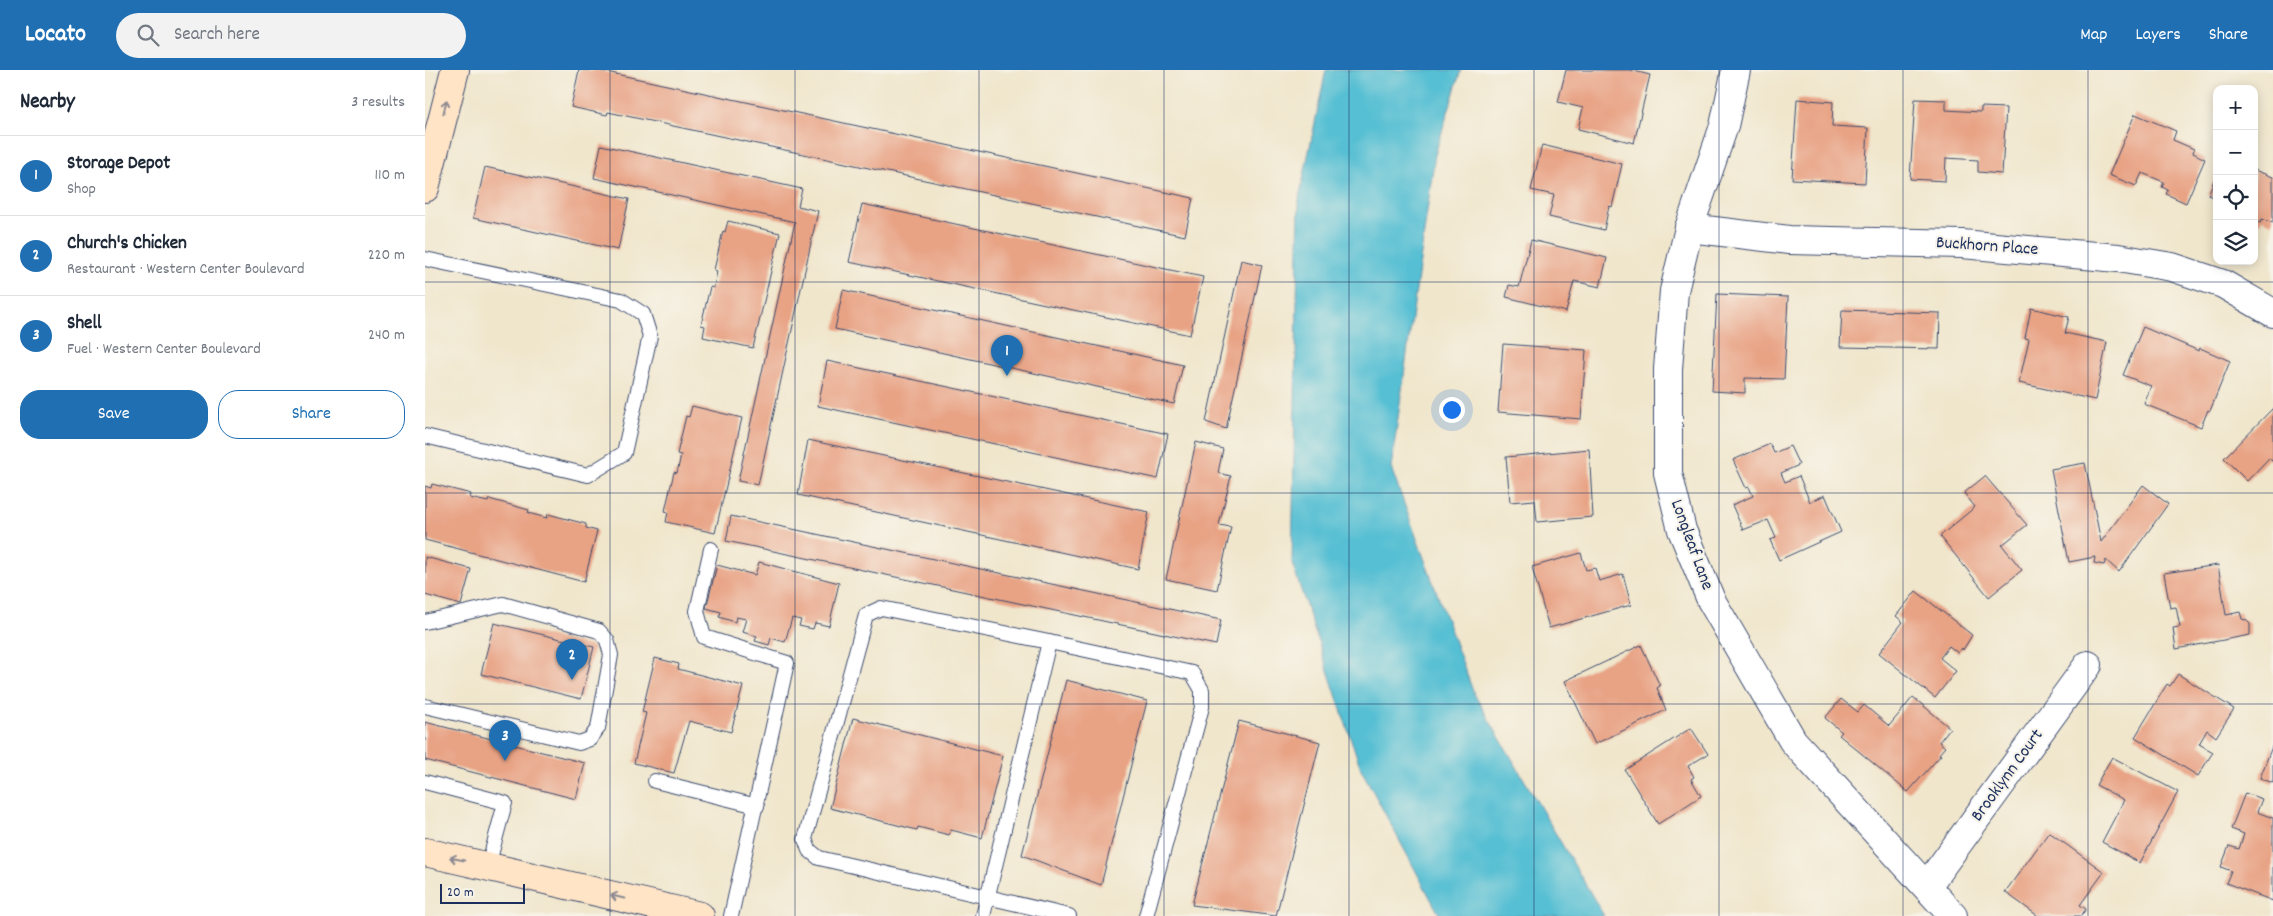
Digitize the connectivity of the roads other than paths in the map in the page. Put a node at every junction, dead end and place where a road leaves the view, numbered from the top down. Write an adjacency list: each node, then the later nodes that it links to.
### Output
1 (455, 70): 3 (main road, one-way to 1)
2 (1736, 70): 4 (street, Longleaf Lane)
3 (425, 188)
4 (1689, 228): 6 (street, Buckhorn Place); 18 (street, Longleaf Lane)
5 (425, 259): 7 (lane)
6 (2273, 313)
7 (425, 436)
8 (711, 549): 15 (lane)
9 (425, 622): 12 (lane)
10 (1049, 642): 19 (lane); 19 (lane); 24 (lane)
11 (2089, 665): 18 (street, Brooklynn Court)
12 (425, 706)
13 (655, 781): 15 (lane)
14 (425, 782): 17 (lane)
15 (757, 806): 21 (lane)
16 (425, 852): 17 (main road, one-way to 16)
17 (488, 866): 20 (main road, one-way to 17)
18 (1927, 886): 25 (street, Longleaf Lane)
19 (987, 898): 22 (lane); 23 (lane)
20 (700, 916)
21 (731, 916)
22 (983, 916)
23 (1069, 916)
24 (1146, 916)
25 (1953, 916)

